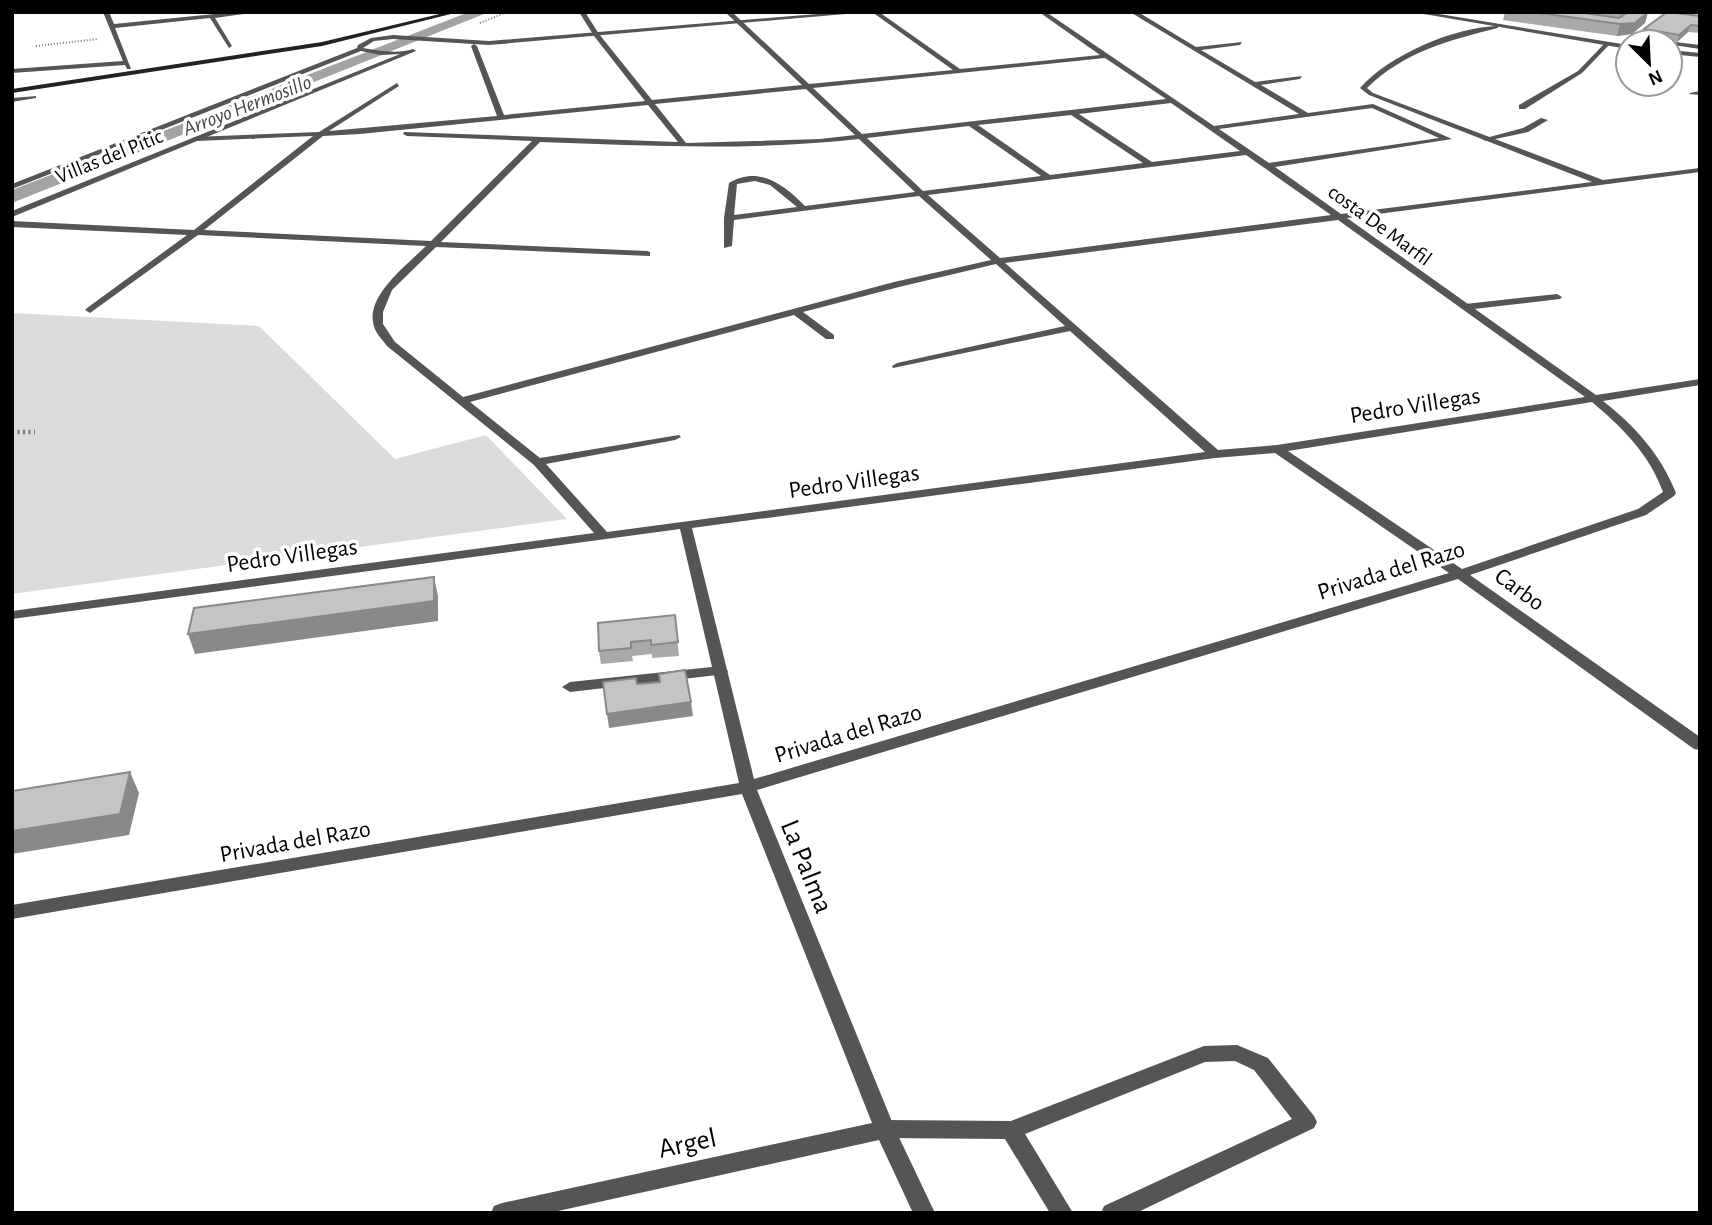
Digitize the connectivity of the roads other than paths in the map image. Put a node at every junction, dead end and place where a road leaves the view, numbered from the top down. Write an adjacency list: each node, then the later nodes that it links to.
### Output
1 (106, 12): 14 (street)
2 (255, 12): 12 (street)
3 (435, 12): 16 (main road)
4 (582, 12): 19 (street)
5 (728, 12): 13 (street)
6 (866, 12): 13 (street)
7 (875, 12): 34 (street)
8 (1042, 12): 31 (street, costa De Marfil)
9 (1133, 12): 29 (street)
10 (1415, 12): 15 (street)
11 (452, 14): 17 (main road); 20 (main road)
12 (212, 17): 14 (street); 26 (street)
13 (741, 23): 19 (street); 38 (street)
14 (114, 26): 32 (street)
15 (1496, 27): 24 (street); 55 (street)
16 (369, 31): 17 (street); 21 (main road)
17 (380, 33): 18 (street); 21 (main road)
18 (408, 36): 20 (street); 21 (street, Villas del Pitic)
19 (596, 36): 22 (street); 43 (street)
20 (420, 37): 22 (street); 30 (street)
21 (359, 42): 30 (street); 32 (main road); 32 (main road); 64 (street, Villas del Pitic)
22 (489, 43): 27 (street)
23 (1240, 43): 29 (street)
24 (1606, 44): 25 (street); 44 (street)
25 (1614, 45)
26 (229, 46)
27 (474, 46): 28 (street); 47 (street)
28 (436, 48)
29 (1195, 48): 36 (street)
30 (418, 50): 54 (street, Villas del Pitic)
31 (1107, 56): 34 (street); 42 (street, costa De Marfil)
32 (130, 69): 33 (street); 39 (main road)
33 (12, 71)
34 (959, 71): 38 (street)
35 (1300, 77): 36 (street)
36 (1254, 83): 46 (street)
37 (397, 85): 51 (street)
38 (808, 86): 43 (street); 53 (street)
39 (12, 89)
40 (34, 97): 41 (street)
41 (12, 100)
42 (1171, 101): 45 (street); 50 (street, costa De Marfil)
43 (648, 102): 47 (street); 57 (street)
44 (1522, 107)
45 (1072, 112): 49 (street); 59 (street)
46 (1306, 115): 50 (street); 60 (street)
47 (502, 117): 52 (street)
48 (1544, 120): 55 (street)
49 (971, 124): 53 (street); 62 (street)
50 (1214, 128): 58 (street, costa De Marfil)
51 (324, 131): 52 (street); 54 (street); 71 (street)
52 (360, 132): 56 (street)
53 (862, 137): 57 (street); 65 (street)
54 (197, 139): 67 (street, Villas del Pitic)
55 (1486, 139): 63 (street)
56 (537, 141): 57 (street); 72 (street)
57 (684, 145)
58 (1248, 152): 59 (street); 60 (street, costa De Marfil)
59 (1151, 165): 62 (street)
60 (1268, 166): 69 (street, costa De Marfil)
61 (1700, 170): 63 (street)
62 (1049, 178): 65 (street)
63 (1605, 184): 69 (street)
64 (12, 185)
65 (923, 195): 66 (street); 75 (street)
66 (804, 209): 68 (street); 68 (street)
67 (12, 214)
68 (728, 218): 73 (street)
69 (1340, 218): 75 (street); 77 (street, costa De Marfil)
70 (12, 225): 71 (street)
71 (194, 234): 72 (street); 78 (street)
72 (430, 246): 74 (street); 85 (street)
73 (727, 246)
74 (647, 254)
75 (999, 261): 79 (street); 80 (street)
76 (1557, 297): 77 (street)
77 (1465, 307): 84 (street, costa De Marfil)
78 (90, 310)
79 (795, 311): 81 (street); 85 (street)
80 (1074, 327): 82 (street); 88 (street)
81 (830, 337)
82 (897, 366)
83 (1700, 382): 84 (street, Pedro Villegas)
84 (1591, 397): 87 (street, Pedro Villegas); 90 (street, costa De Marfil)
85 (463, 400): 89 (street)
86 (675, 437): 89 (street)
87 (1277, 449): 88 (street, Pedro Villegas); 93 (street, Carbo)
88 (1215, 454): 91 (street, Pedro Villegas)
89 (538, 463): 92 (street)
90 (1670, 493): 93 (street, Privada del Razo)
91 (685, 524): 92 (street, Pedro Villegas); 95 (street, La Palma)
92 (602, 534): 94 (street, Pedro Villegas)
93 (1460, 574): 97 (street, Carbo); 98 (street, Privada del Razo)
94 (12, 615)
95 (721, 671): 96 (street); 98 (street, La Palma)
96 (570, 687)
97 (1700, 746)
98 (748, 787): 99 (street, Privada del Razo); 100 (street, La Palma)
99 (12, 912)
100 (885, 1129): 101 (street, Argel); 102 (street, Argel); 103 (street, La Palma)
101 (1011, 1130): 104 (street); 105 (street)
102 (502, 1213)
103 (924, 1213)
104 (1062, 1213)
105 (1112, 1213)

